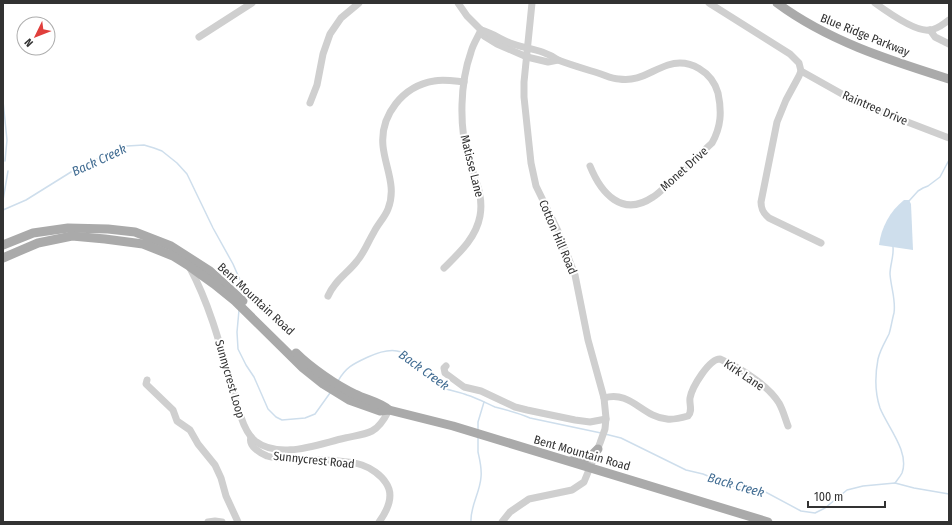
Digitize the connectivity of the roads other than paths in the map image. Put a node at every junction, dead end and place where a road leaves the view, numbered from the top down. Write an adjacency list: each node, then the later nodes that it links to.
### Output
1 (252, 3): 11 (street)
2 (359, 3): 19 (street)
3 (458, 3): 9 (street, Monet Drive)
4 (532, 3): 13 (street, Cotton Hill Road)
5 (709, 3): 16 (street, Raintree Drive)
6 (777, 3): 17 (main road, Blue Ridge Parkway)
7 (875, 3): 10 (street)
8 (949, 20): 10 (street)
9 (481, 30): 13 (street, Monet Drive); 14 (street, Monet Drive); 18 (street, Matisse Lane)
10 (930, 30): 12 (street)
11 (199, 37)
12 (949, 44)
13 (528, 47): 14 (street, Cotton Hill Road); 15 (street, Monet Drive)
14 (527, 57): 15 (street, Monet Drive); 31 (street, Cotton Hill Road)
15 (558, 60): 21 (street, Monet Drive)
16 (801, 71): 20 (street, Raintree Drive); 22 (street)
17 (949, 79)
18 (464, 82): 26 (street, Matisse Lane); 28 (street)
19 (310, 102)
20 (949, 138)
21 (590, 166)
22 (821, 244)
23 (3, 245): 27 (main road, Bent Mountain Road)
24 (3, 258): 25 (main road, Bent Mountain Road)
25 (189, 266): 27 (main road, Bent Mountain Road); 35 (street, Sunnycrest Loop)
26 (444, 268)
27 (209, 276): 32 (main road, Bent Mountain Road)
28 (328, 296)
29 (446, 366): 33 (street)
30 (147, 380): 41 (street)
31 (604, 398): 33 (street, Cotton Hill Road); 34 (street, Kirk Lane)
32 (389, 410): 35 (street); 37 (main road, Bent Mountain Road)
33 (606, 419): 36 (street, Cotton Hill Road)
34 (788, 426)
35 (251, 437): 42 (street, Sunnycrest Road)
36 (598, 450): 37 (main road); 38 (street, Cotton Hill Road)
37 (567, 461): 38 (main road, Bent Mountain Road)
38 (591, 468): 43 (street, Cotton Hill Road); 44 (main road, Bent Mountain Road)
39 (208, 522): 40 (street)
40 (222, 522)
41 (238, 522)
42 (379, 522)
43 (502, 522)
44 (768, 522)

